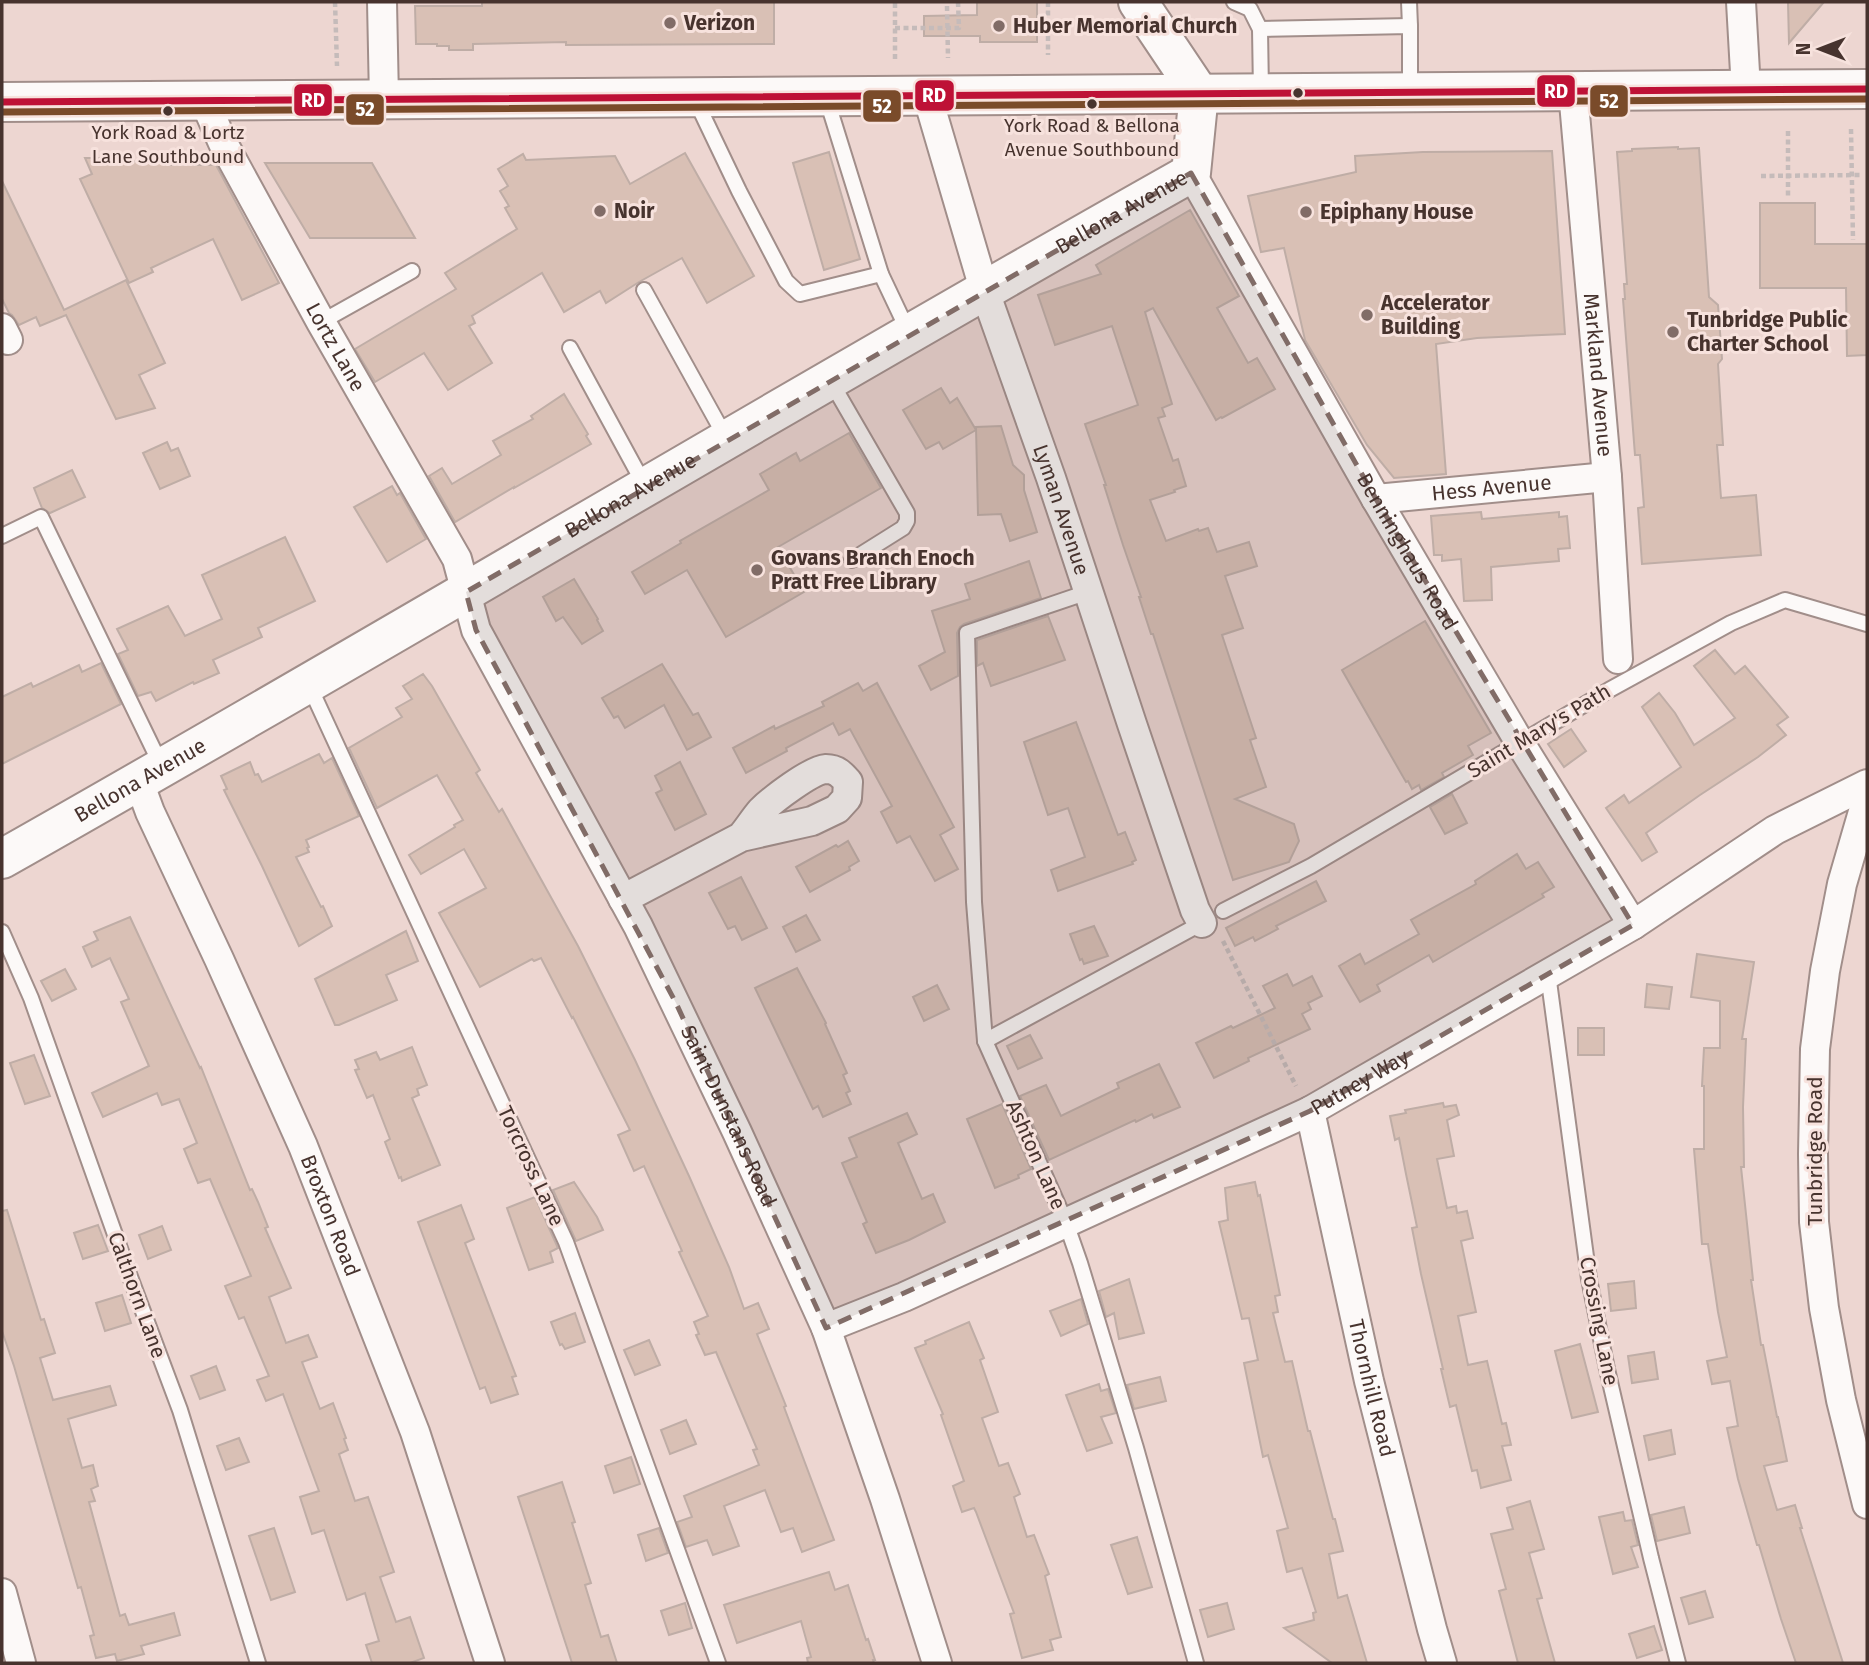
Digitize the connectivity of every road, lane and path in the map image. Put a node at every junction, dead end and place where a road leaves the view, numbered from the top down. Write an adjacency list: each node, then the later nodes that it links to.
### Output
1 (335, 2): 18 (path)
2 (382, 2): 28 (street)
3 (958, 2): 13 (path)
4 (1048, 2): 15 (path)
5 (1138, 2): 23 (main road)
6 (1234, 2): 14 (lane)
7 (1409, 2): 11 (lane)
8 (1741, 2): 20 (street)
9 (895, 3): 12 (path)
10 (947, 6): 13 (path)
11 (1410, 26): 14 (lane); 22 (lane)
12 (895, 28): 13 (path); 17 (path)
13 (948, 28): 16 (path)
14 (1260, 29): 24 (lane)
15 (1048, 55)
16 (948, 58)
17 (895, 59)
18 (337, 66)
19 (1867, 89): 20 (main road)
20 (1746, 90): 21 (main road)
21 (1573, 91): 22 (main road); 49 (street, Markland Avenue)
22 (1410, 92): 24 (main road)
23 (1199, 93): 24 (main road); 25 (main road); 33 (main road, Bellona Avenue)
24 (1261, 93)
25 (927, 95): 26 (main road); 42 (street, Lyman Avenue)
26 (825, 96): 27 (main road); 41 (lane)
27 (694, 97): 28 (main road); 41 (lane)
28 (384, 99): 29 (main road)
29 (204, 100): 30 (main road); 44 (street, Lortz Lane)
30 (2, 102)
31 (1851, 129): 35 (path)
32 (1788, 131): 34 (path)
33 (1191, 173): 42 (main road, Bellona Avenue); 51 (street, Benninghaus Road)
34 (1788, 175): 35 (path); 37 (path); 38 (path)
35 (1852, 175): 36 (path); 39 (path)
36 (1860, 175)
37 (1760, 176)
38 (1788, 198)
39 (1853, 240)
40 (412, 271): 44 (lane)
41 (881, 274): 45 (lane)
42 (984, 289): 45 (main road, Bellona Avenue); 55 (street, Lyman Avenue)
43 (644, 290): 48 (lane)
44 (321, 322): 54 (street, Lortz Lane)
45 (909, 332): 47 (main road, Bellona Avenue)
46 (570, 348): 50 (lane)
47 (830, 379): 48 (main road, Bellona Avenue); 53 (lane)
48 (726, 440): 50 (main road, Bellona Avenue)
49 (1607, 477): 51 (street, Hess Avenue); 57 (street, Markland Avenue)
50 (645, 487): 54 (main road, Bellona Avenue)
51 (1376, 499): 59 (street, Benninghaus Road)
52 (2, 536): 60 (lane)
53 (852, 560)
54 (466, 592): 58 (main road, Bellona Avenue); 65 (street, Saint Dunstans Road)
55 (1088, 592): 66 (street, Lyman Avenue); 70 (lane, Ashton Lane)
56 (1867, 624): 59 (lane, Saint Mary's Path)
57 (1618, 659)
58 (308, 684): 60 (main road, Bellona Avenue); 80 (lane, Torcross Lane)
59 (1520, 743): 66 (lane, Saint Mary's Path); 67 (street, Benninghaus Road)
60 (151, 775): 64 (main road, Bellona Avenue); 79 (street, Broxton Road)
61 (1867, 784): 67 (street, Putney Way)
62 (1867, 798): 75 (street, Tunbridge Road)
63 (741, 837): 65 (street)
64 (2, 859)
65 (623, 899): 74 (street, Saint Dunstans Road)
66 (1216, 925): 70 (lane, Saint Mary's Path); 71 (path)
67 (1633, 925): 69 (street, Putney Way)
68 (2, 932): 78 (lane, Calthorn Lane)
69 (1548, 974): 72 (street, Putney Way); 84 (lane, Crossing Lane)
70 (985, 1041): 73 (lane, Ashton Lane)
71 (1296, 1087)
72 (1310, 1111): 73 (street, Putney Way); 83 (street, Thornhill Road)
73 (1066, 1223): 74 (street, Putney Way); 82 (lane, Ashton Lane)
74 (826, 1328): 81 (street, Saint Dunstans Road)
75 (1867, 1504)
76 (2, 1593): 77 (street)
77 (21, 1663)
78 (258, 1663)
79 (490, 1663)
80 (718, 1663)
81 (937, 1663)
82 (1196, 1663)
83 (1442, 1663)
84 (1678, 1663)

